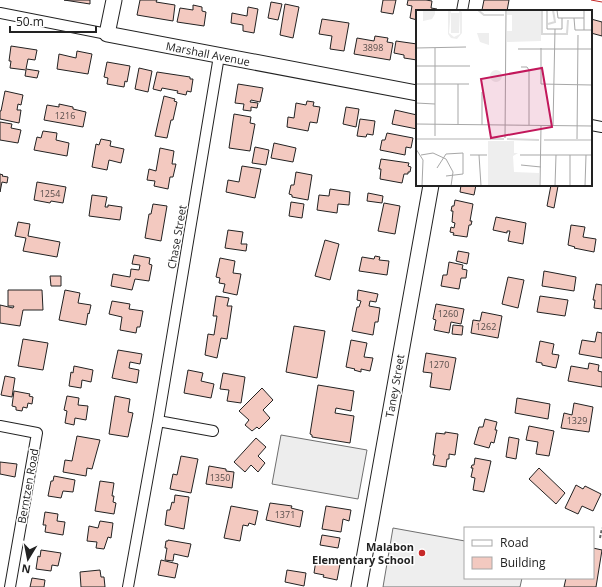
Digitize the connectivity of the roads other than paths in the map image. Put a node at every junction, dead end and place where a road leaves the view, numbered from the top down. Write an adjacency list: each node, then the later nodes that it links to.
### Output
1 (114, 0): 5 (street)
2 (464, 0): 3 (street)
3 (462, 10)
4 (0, 13): 5 (street, Marshall Avenue)
5 (108, 34): 6 (street, Marshall Avenue)
6 (220, 56): 7 (street, Marshall Avenue); 11 (street, Chase Street)
7 (416, 93)
8 (592, 125): 9 (street)
9 (602, 127)
10 (431, 186): 16 (street, Taney Street)
11 (158, 421): 13 (street); 15 (street, Chase Street)
12 (0, 426): 14 (street, Berntzen Road)
13 (213, 431)
14 (10, 587)
15 (128, 587)
16 (359, 587)

